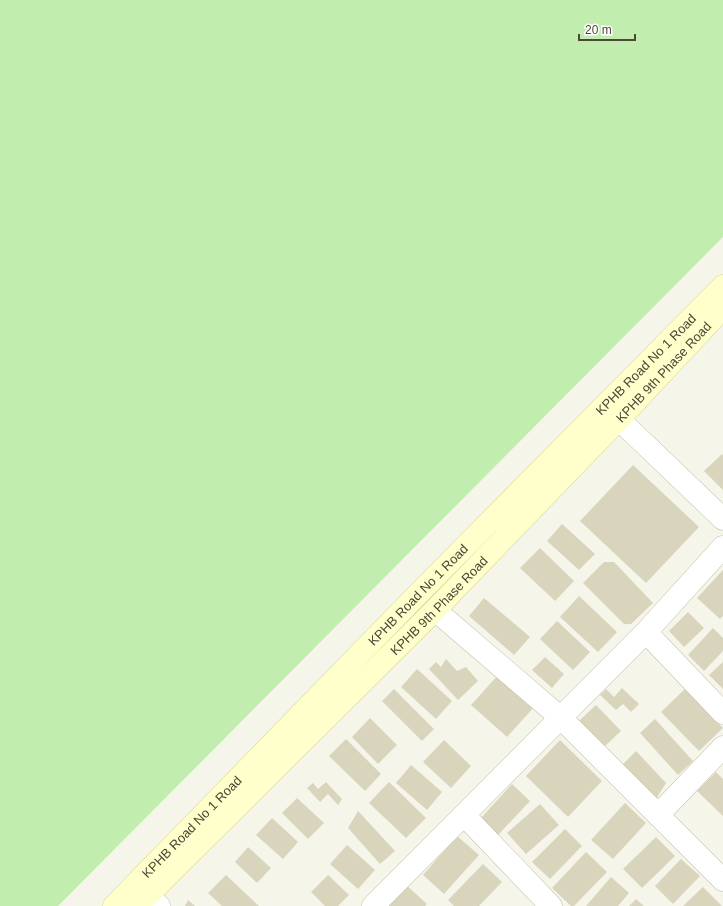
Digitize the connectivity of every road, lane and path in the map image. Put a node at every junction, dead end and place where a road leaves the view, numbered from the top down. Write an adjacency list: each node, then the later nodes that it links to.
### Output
1 (720, 300): 2 (main road, KPHB Road No 1 Road)
2 (612, 412): 3 (street); 5 (main road, KPHB 9th Phase Road); 13 (main road, KPHB Road No 1 Road)
3 (723, 519)
4 (723, 547): 6 (street)
5 (435, 610): 8 (street); 13 (main road, KPHB 9th Phase Road)
6 (646, 632): 7 (street); 8 (street)
7 (723, 713)
8 (561, 718): 10 (street); 11 (street)
9 (723, 747): 11 (street)
10 (464, 815): 15 (street); 16 (street)
11 (658, 815): 12 (street)
12 (723, 880)
13 (145, 898): 14 (main road, KPHB Road No 1 Road)
14 (114, 906)
15 (373, 906)
16 (551, 906)

